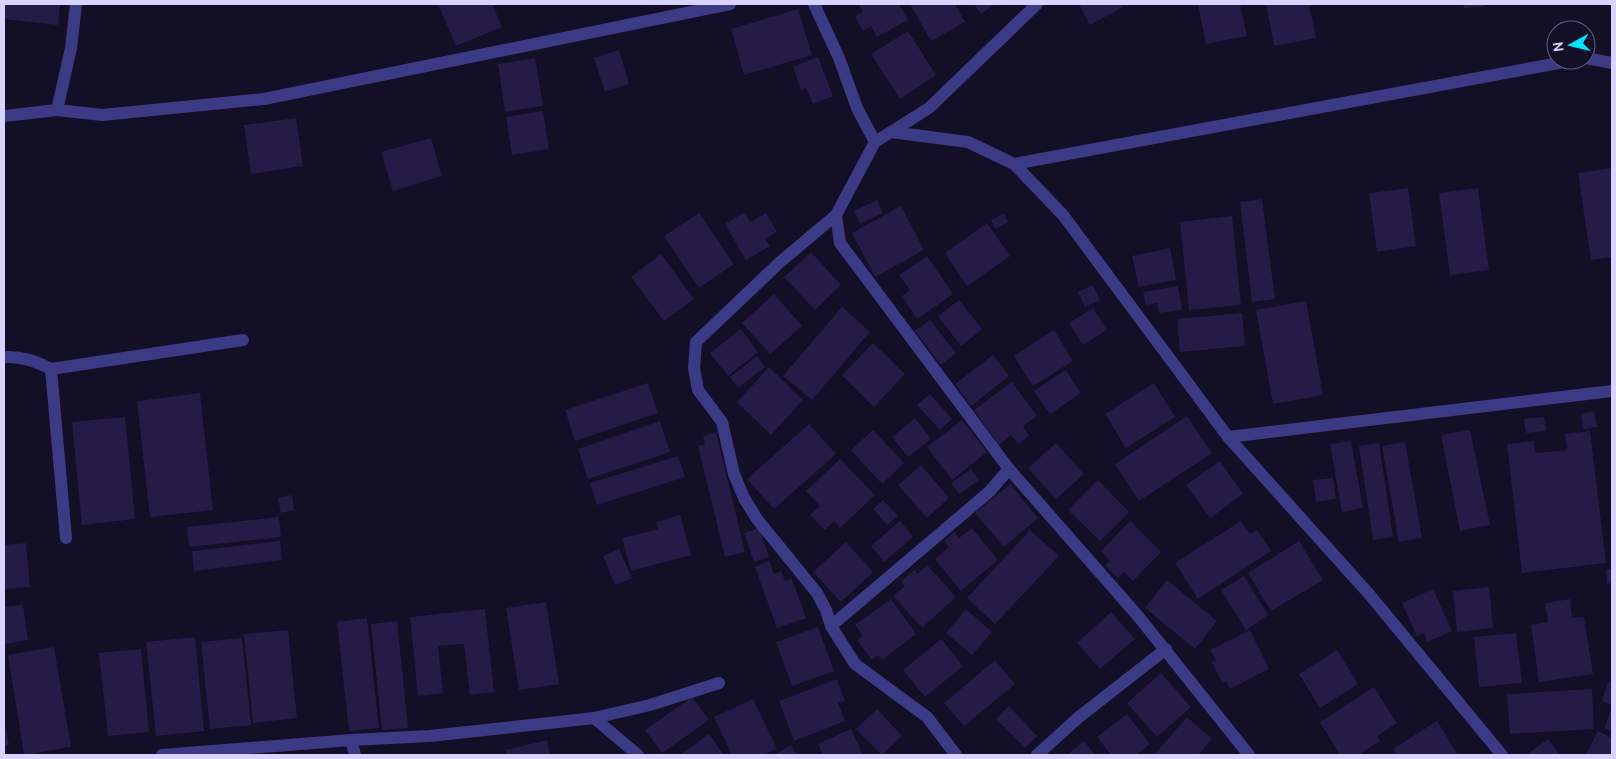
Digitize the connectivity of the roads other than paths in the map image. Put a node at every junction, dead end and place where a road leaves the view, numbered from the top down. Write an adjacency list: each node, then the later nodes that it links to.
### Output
1 (76, 4): 8 (street)
2 (730, 4): 8 (street)
3 (814, 4): 11 (street)
4 (1037, 4): 10 (street)
5 (1596, 60): 6 (street)
6 (1612, 63)
7 (1546, 65): 12 (street)
8 (58, 110): 9 (street)
9 (4, 116)
10 (891, 132): 11 (street); 12 (street)
11 (875, 142): 13 (street)
12 (1014, 164): 18 (street)
13 (836, 215): 19 (street); 21 (street)
14 (243, 340): 16 (street)
15 (4, 357): 16 (street)
16 (51, 369): 20 (street)
17 (1612, 391): 18 (street)
18 (1228, 437): 32 (street)
19 (1009, 469): 21 (street); 22 (street)
20 (66, 538)
21 (831, 626): 29 (street)
22 (1166, 649): 30 (street); 31 (street)
23 (719, 682): 24 (street)
24 (594, 718): 25 (street); 28 (street)
25 (351, 740): 26 (street); 27 (street)
26 (162, 755)
27 (355, 755)
28 (638, 755)
29 (956, 755)
30 (1037, 755)
31 (1249, 755)
32 (1502, 755)

